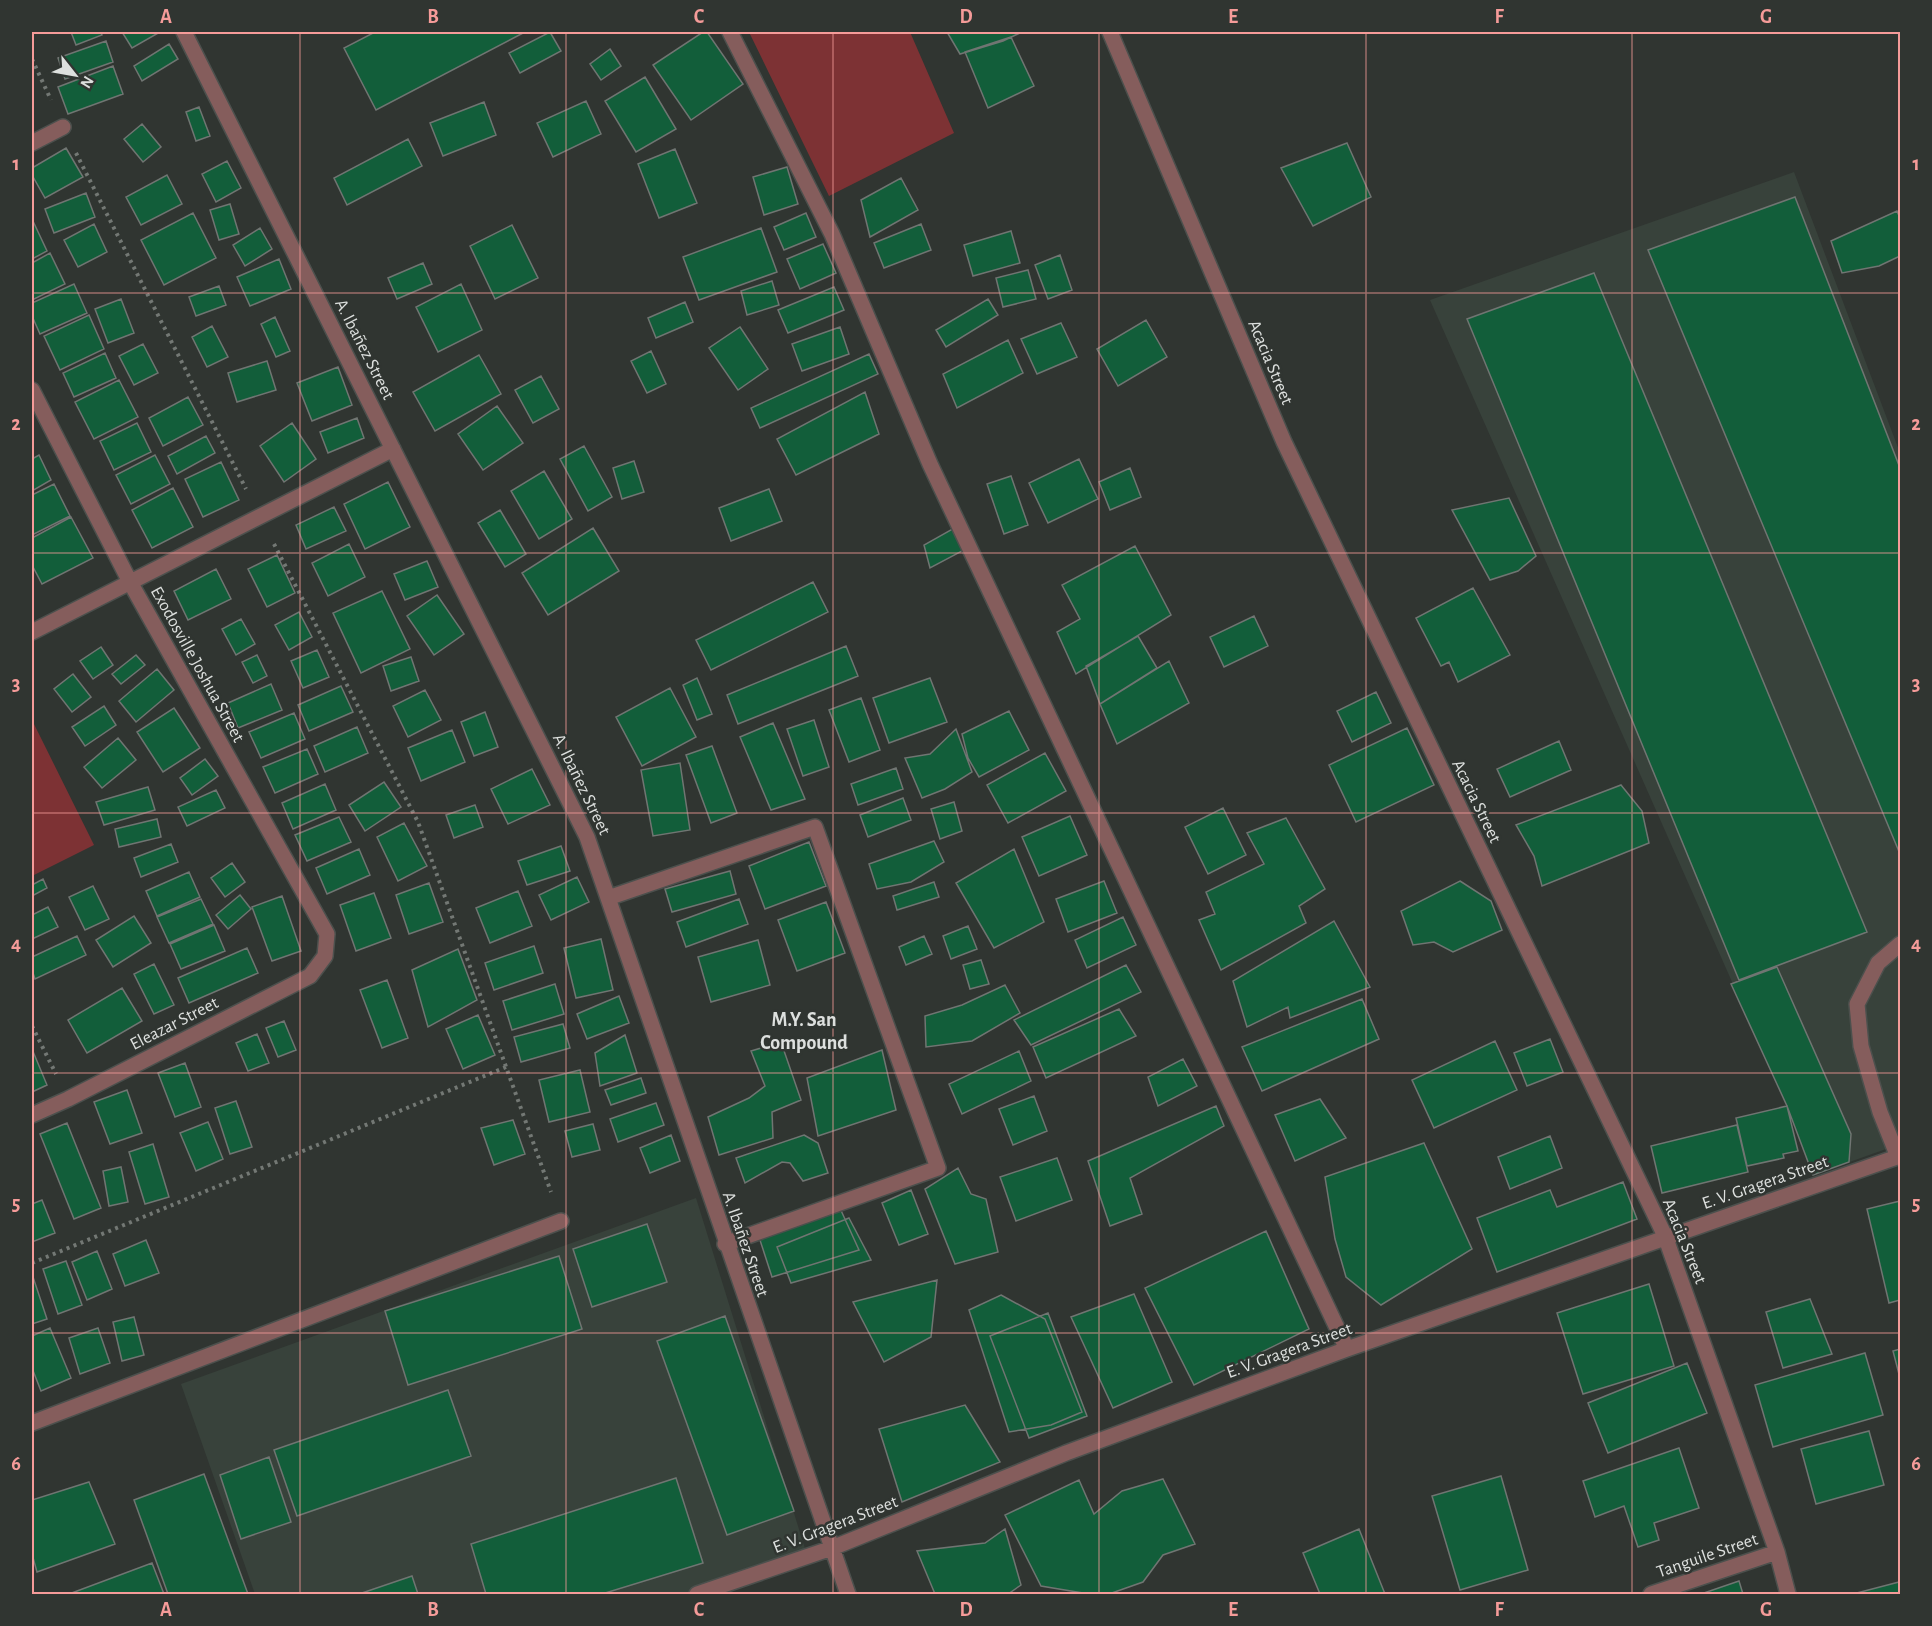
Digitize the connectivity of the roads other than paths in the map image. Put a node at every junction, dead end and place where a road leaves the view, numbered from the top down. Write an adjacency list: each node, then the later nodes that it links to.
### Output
1 (184, 32): 7 (street, A. Ibañez Street)
2 (730, 32): 18 (street)
3 (1110, 32): 16 (street, Acacia Street)
4 (63, 127): 5 (street)
5 (32, 143)
6 (32, 390): 8 (street, Exodosville Joshua Street)
7 (393, 449): 8 (street); 10 (street, A. Ibañez Street)
8 (129, 582): 9 (street); 12 (street, Exodosville Joshua Street)
9 (32, 632)
10 (608, 898): 17 (street, A. Ibañez Street); 17 (street)
11 (1900, 944): 14 (street)
12 (325, 956): 13 (street, Eleazar Street)
13 (32, 1115)
14 (1899, 1157): 16 (street, E. V. Gragera Street)
15 (561, 1221): 19 (street)
16 (1665, 1236): 18 (street, E. V. Gragera Street); 21 (street, Acacia Street)
17 (725, 1244): 20 (street, A. Ibañez Street)
18 (1347, 1349): 20 (street, E. V. Gragera Street)
19 (32, 1423)
20 (832, 1548): 22 (street, E. V. Gragera Street); 23 (street, A. Ibañez Street)
21 (1777, 1552): 24 (street, Tanguile Street); 25 (street, Acacia Street)
22 (697, 1594)
23 (848, 1594)
24 (1651, 1594)
25 (1788, 1594)

